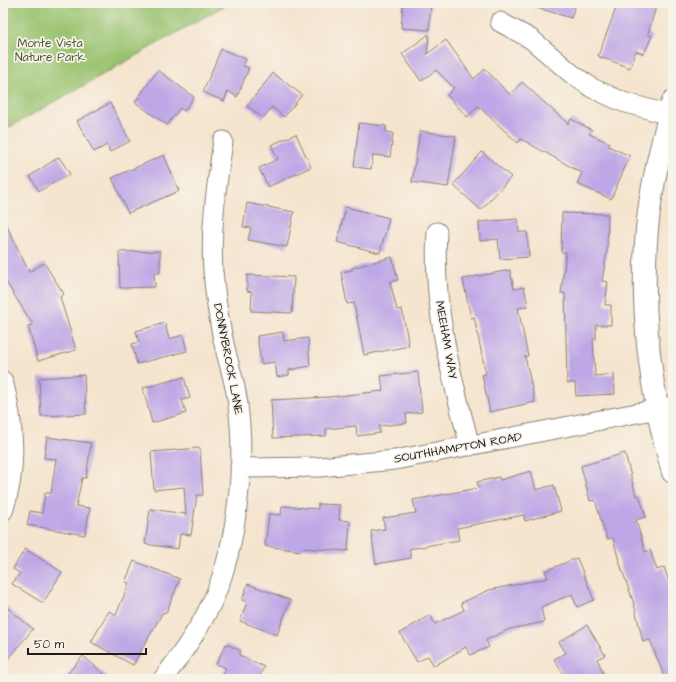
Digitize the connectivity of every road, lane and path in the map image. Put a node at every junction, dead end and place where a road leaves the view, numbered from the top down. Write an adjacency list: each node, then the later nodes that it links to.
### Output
1 (500, 22): 2 (street)
2 (672, 110): 6 (street)
3 (223, 141): 8 (street, DONNYBROOK LANE)
4 (437, 232): 7 (street, MEEHAM WAY)
5 (3, 381): 10 (street)
6 (665, 408): 7 (street, SOUTHHAMPTON ROAD); 9 (street)
7 (470, 446): 8 (street, SOUTHHAMPTON ROAD)
8 (240, 468): 11 (street, DONNYBROOK LANE)
9 (673, 472)
10 (3, 511)
11 (163, 679)

